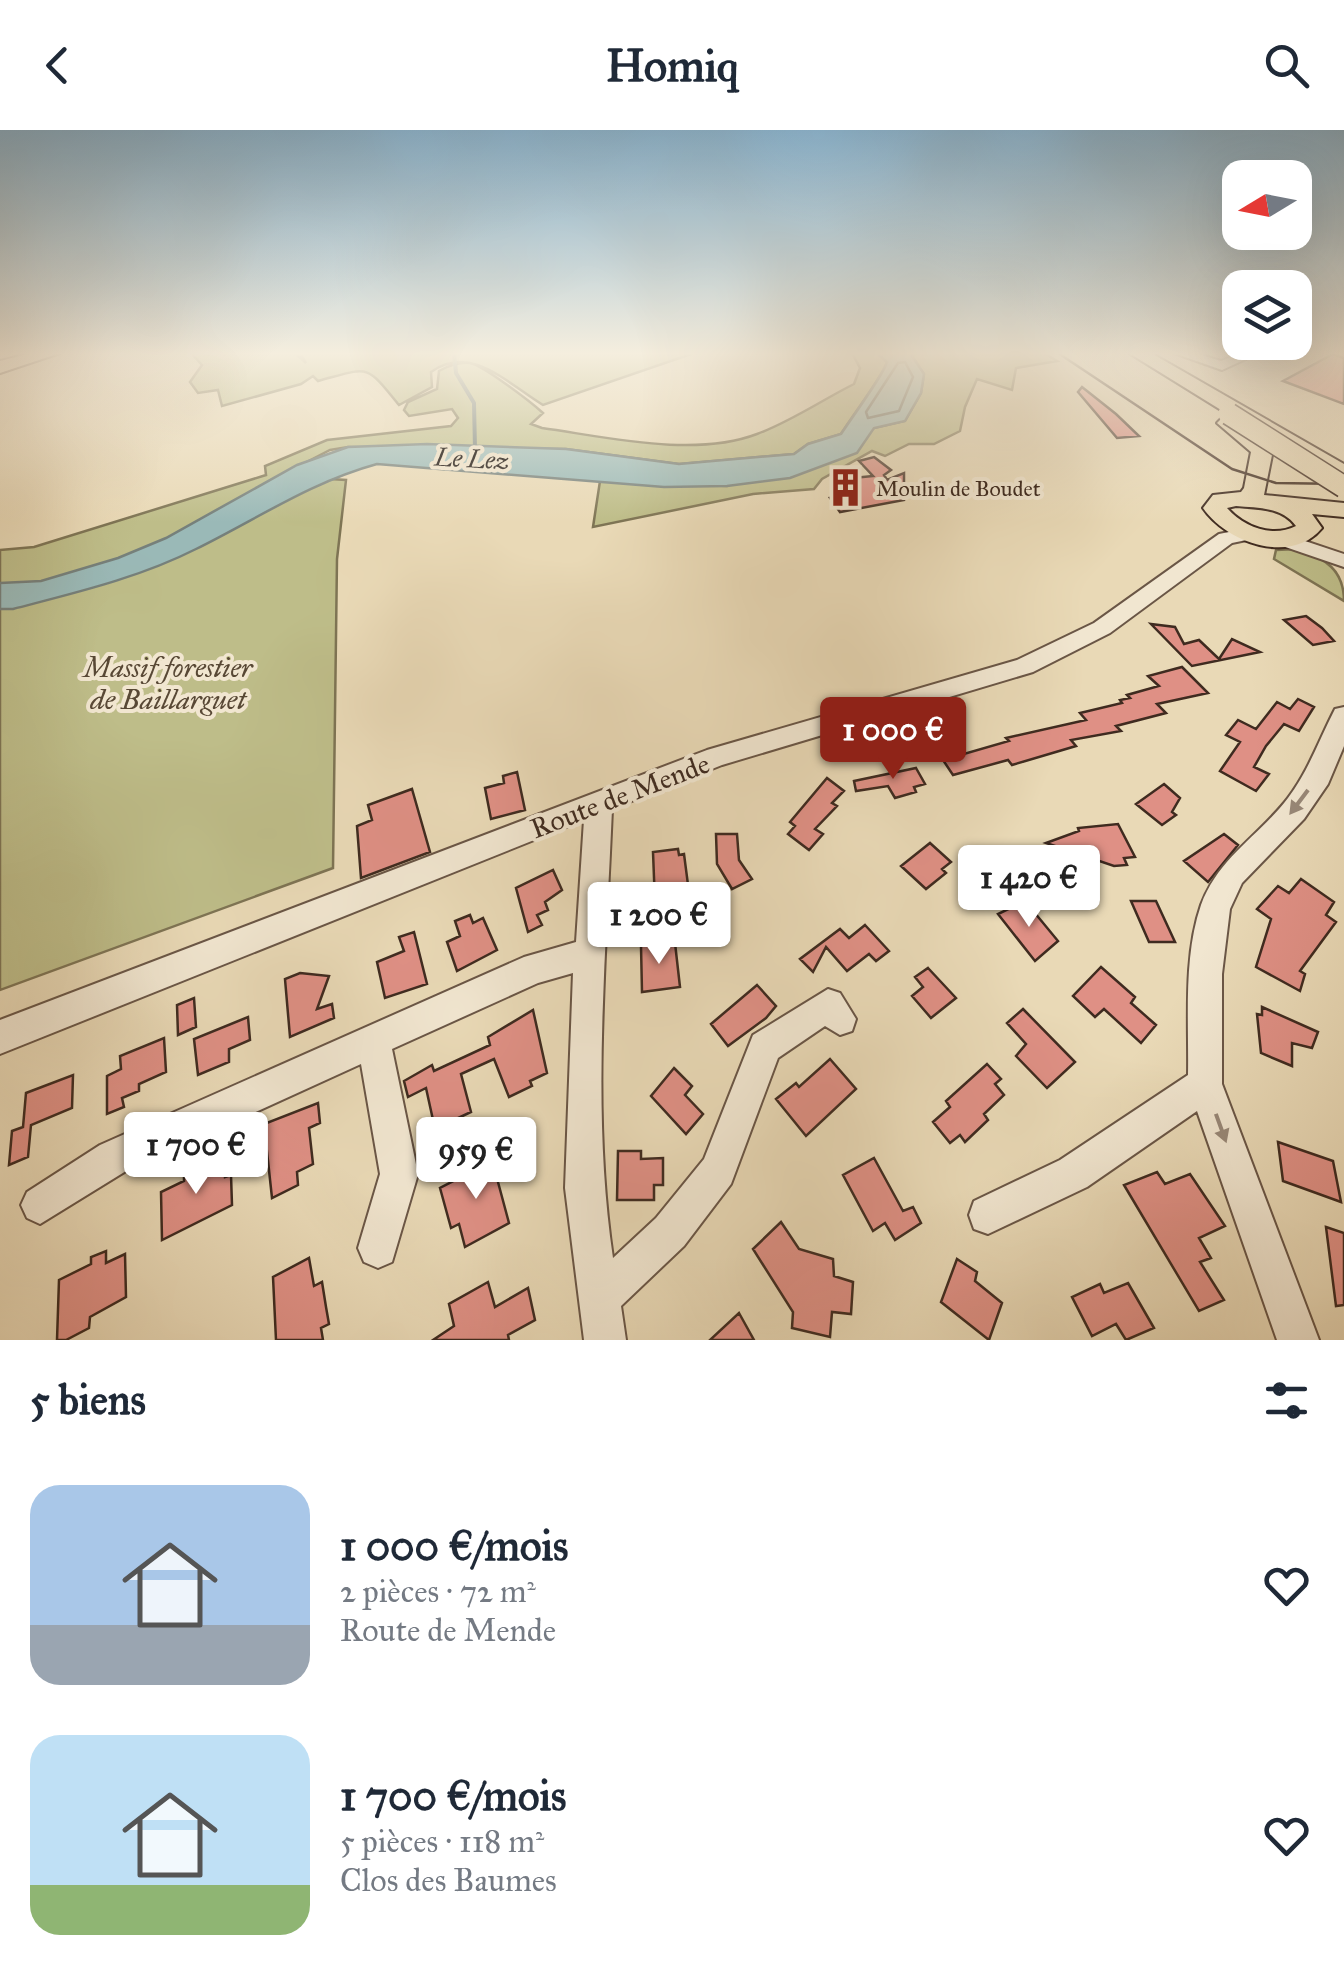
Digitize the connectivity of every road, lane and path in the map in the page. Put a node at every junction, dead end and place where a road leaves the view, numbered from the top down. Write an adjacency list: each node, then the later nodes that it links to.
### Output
1 (1204, 409): 9 (main road)
2 (1230, 409): 5 (main road)
3 (1231, 409): 5 (main road)
4 (1251, 409): 6 (main road)
5 (1235, 412): 7 (main road); 8 (main road, bridge)
6 (1344, 461)
7 (1344, 474)
8 (1344, 486)
9 (1248, 499): 10 (main road); 13 (main road)
10 (1280, 504): 11 (main road); 12 (main road)
11 (1344, 513): 12 (main road)
12 (1306, 525): 13 (main road); 13 (street)
13 (1245, 533): 15 (street, Route de Mende)
14 (1344, 716): 20 (street, one-way to 20)
15 (599, 804): 16 (street); 18 (street, Route de Mende)
16 (589, 954): 19 (street); 24 (street)
17 (840, 1018): 24 (street)
18 (0, 1037)
19 (374, 1042): 21 (street); 23 (street)
20 (1205, 1084): 22 (street); 26 (street, one-way to 26)
21 (40, 1205)
22 (988, 1215)
23 (378, 1248)
24 (600, 1299): 25 (street)
25 (605, 1340)
26 (1298, 1340)

